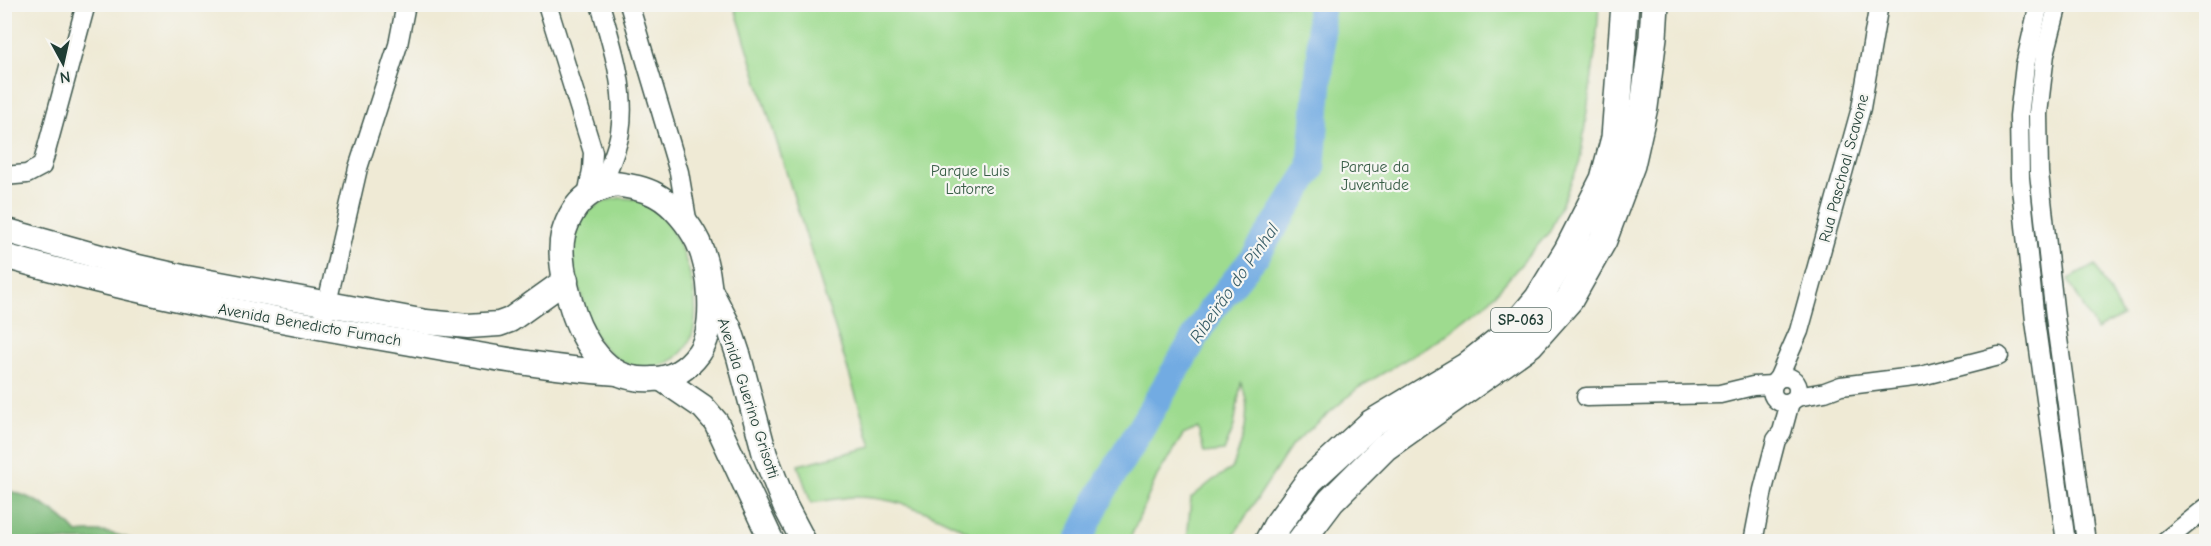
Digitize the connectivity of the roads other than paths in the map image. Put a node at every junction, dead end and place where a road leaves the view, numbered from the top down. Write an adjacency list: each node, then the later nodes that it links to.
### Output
1 (86, 4): 11 (street)
2 (406, 4): 18 (street)
3 (547, 4): 12 (street)
4 (600, 4): 12 (street)
5 (629, 4): 13 (street)
6 (1625, 4): 31 (highway, SP-063)
7 (1654, 4): 32 (highway, SP-063)
8 (1879, 4): 26 (street, Rua Paschoal Scavone)
9 (2039, 4): 21 (street)
10 (2058, 4): 19 (street)
11 (4, 176)
12 (593, 193): 13 (main road); 16 (main road)
13 (688, 227): 17 (main road)
14 (4, 230): 18 (main road, Avenida Benedicto Fumach)
15 (4, 256): 18 (main road, Avenida Benedicto Fumach)
16 (566, 280): 20 (main road, Avenida Benedicto Fumach); 24 (main road)
17 (709, 287): 25 (main road); 30 (main road, Avenida Guerino Grisotti)
18 (324, 316): 20 (main road, Avenida Benedicto Fumach); 23 (main road, Avenida Benedicto Fumach)
19 (2055, 317): 21 (street); 35 (street)
20 (510, 320): 23 (main road)
21 (2036, 321): 34 (street)
22 (1999, 356): 26 (street)
23 (519, 362): 24 (main road, Avenida Benedicto Fumach)
24 (618, 373): 25 (main road)
25 (662, 379): 29 (main road, Avenida Guerino Grisotti)
26 (1785, 391): 27 (street); 33 (street, Rua Paschoal Scavone)
27 (1586, 398)
28 (2206, 508): 36 (street)
29 (772, 542)
30 (804, 542)
31 (1268, 542)
32 (1300, 542)
33 (1753, 542)
34 (2066, 542)
35 (2086, 542)
36 (2164, 542)

